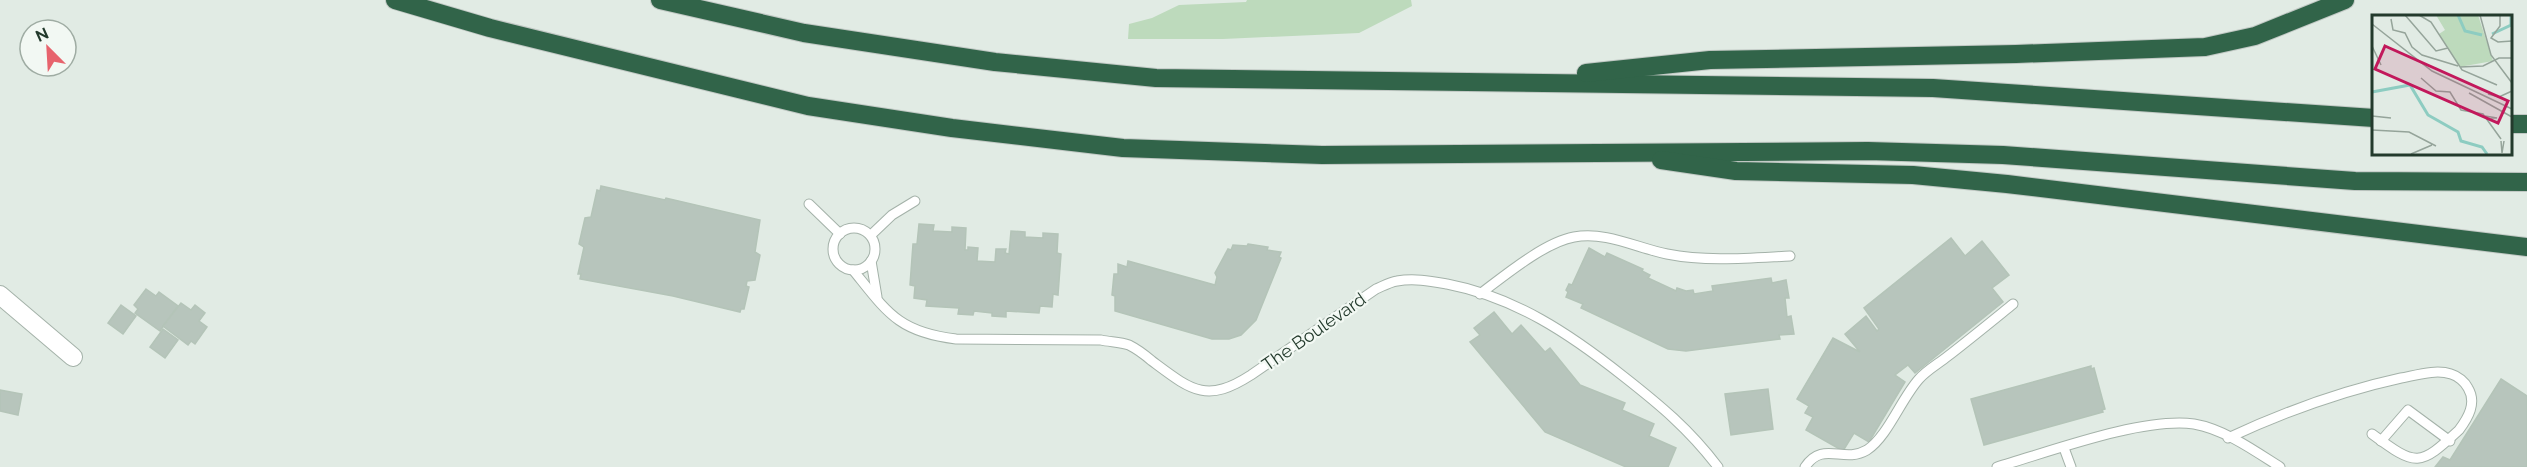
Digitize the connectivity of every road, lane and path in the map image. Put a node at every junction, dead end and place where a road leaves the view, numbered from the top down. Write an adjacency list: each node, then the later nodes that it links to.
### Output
1 (395, 0): 6 (highway)
2 (660, 0): 4 (highway)
3 (2345, 0): 4 (highway)
4 (1515, 82): 5 (highway)
5 (2372, 118)
6 (1596, 151): 7 (highway); 12 (highway)
7 (2527, 182)
8 (915, 201): 11 (lane)
9 (809, 204): 10 (lane)
10 (840, 234): 11 (lane); 15 (lane)
11 (871, 235): 14 (lane)
12 (2527, 248)
13 (1790, 256): 16 (lane)
14 (871, 261): 15 (lane); 18 (lane)
15 (853, 270): 18 (lane, The Boulevard)
16 (1480, 294): 18 (lane, The Boulevard); 26 (lane, The Boulevard)
17 (0, 295): 20 (street)
18 (877, 300)
19 (2013, 304): 27 (lane)
20 (74, 357)
21 (2372, 434): 23 (lane)
22 (2228, 438): 24 (lane); 25 (lane); 30 (lane)
23 (2381, 441): 24 (lane); 24 (lane)
24 (2450, 441)
25 (2064, 448): 28 (lane); 29 (lane)
26 (1718, 467)
27 (1804, 467)
28 (1997, 467)
29 (2071, 467)
30 (2280, 467)

